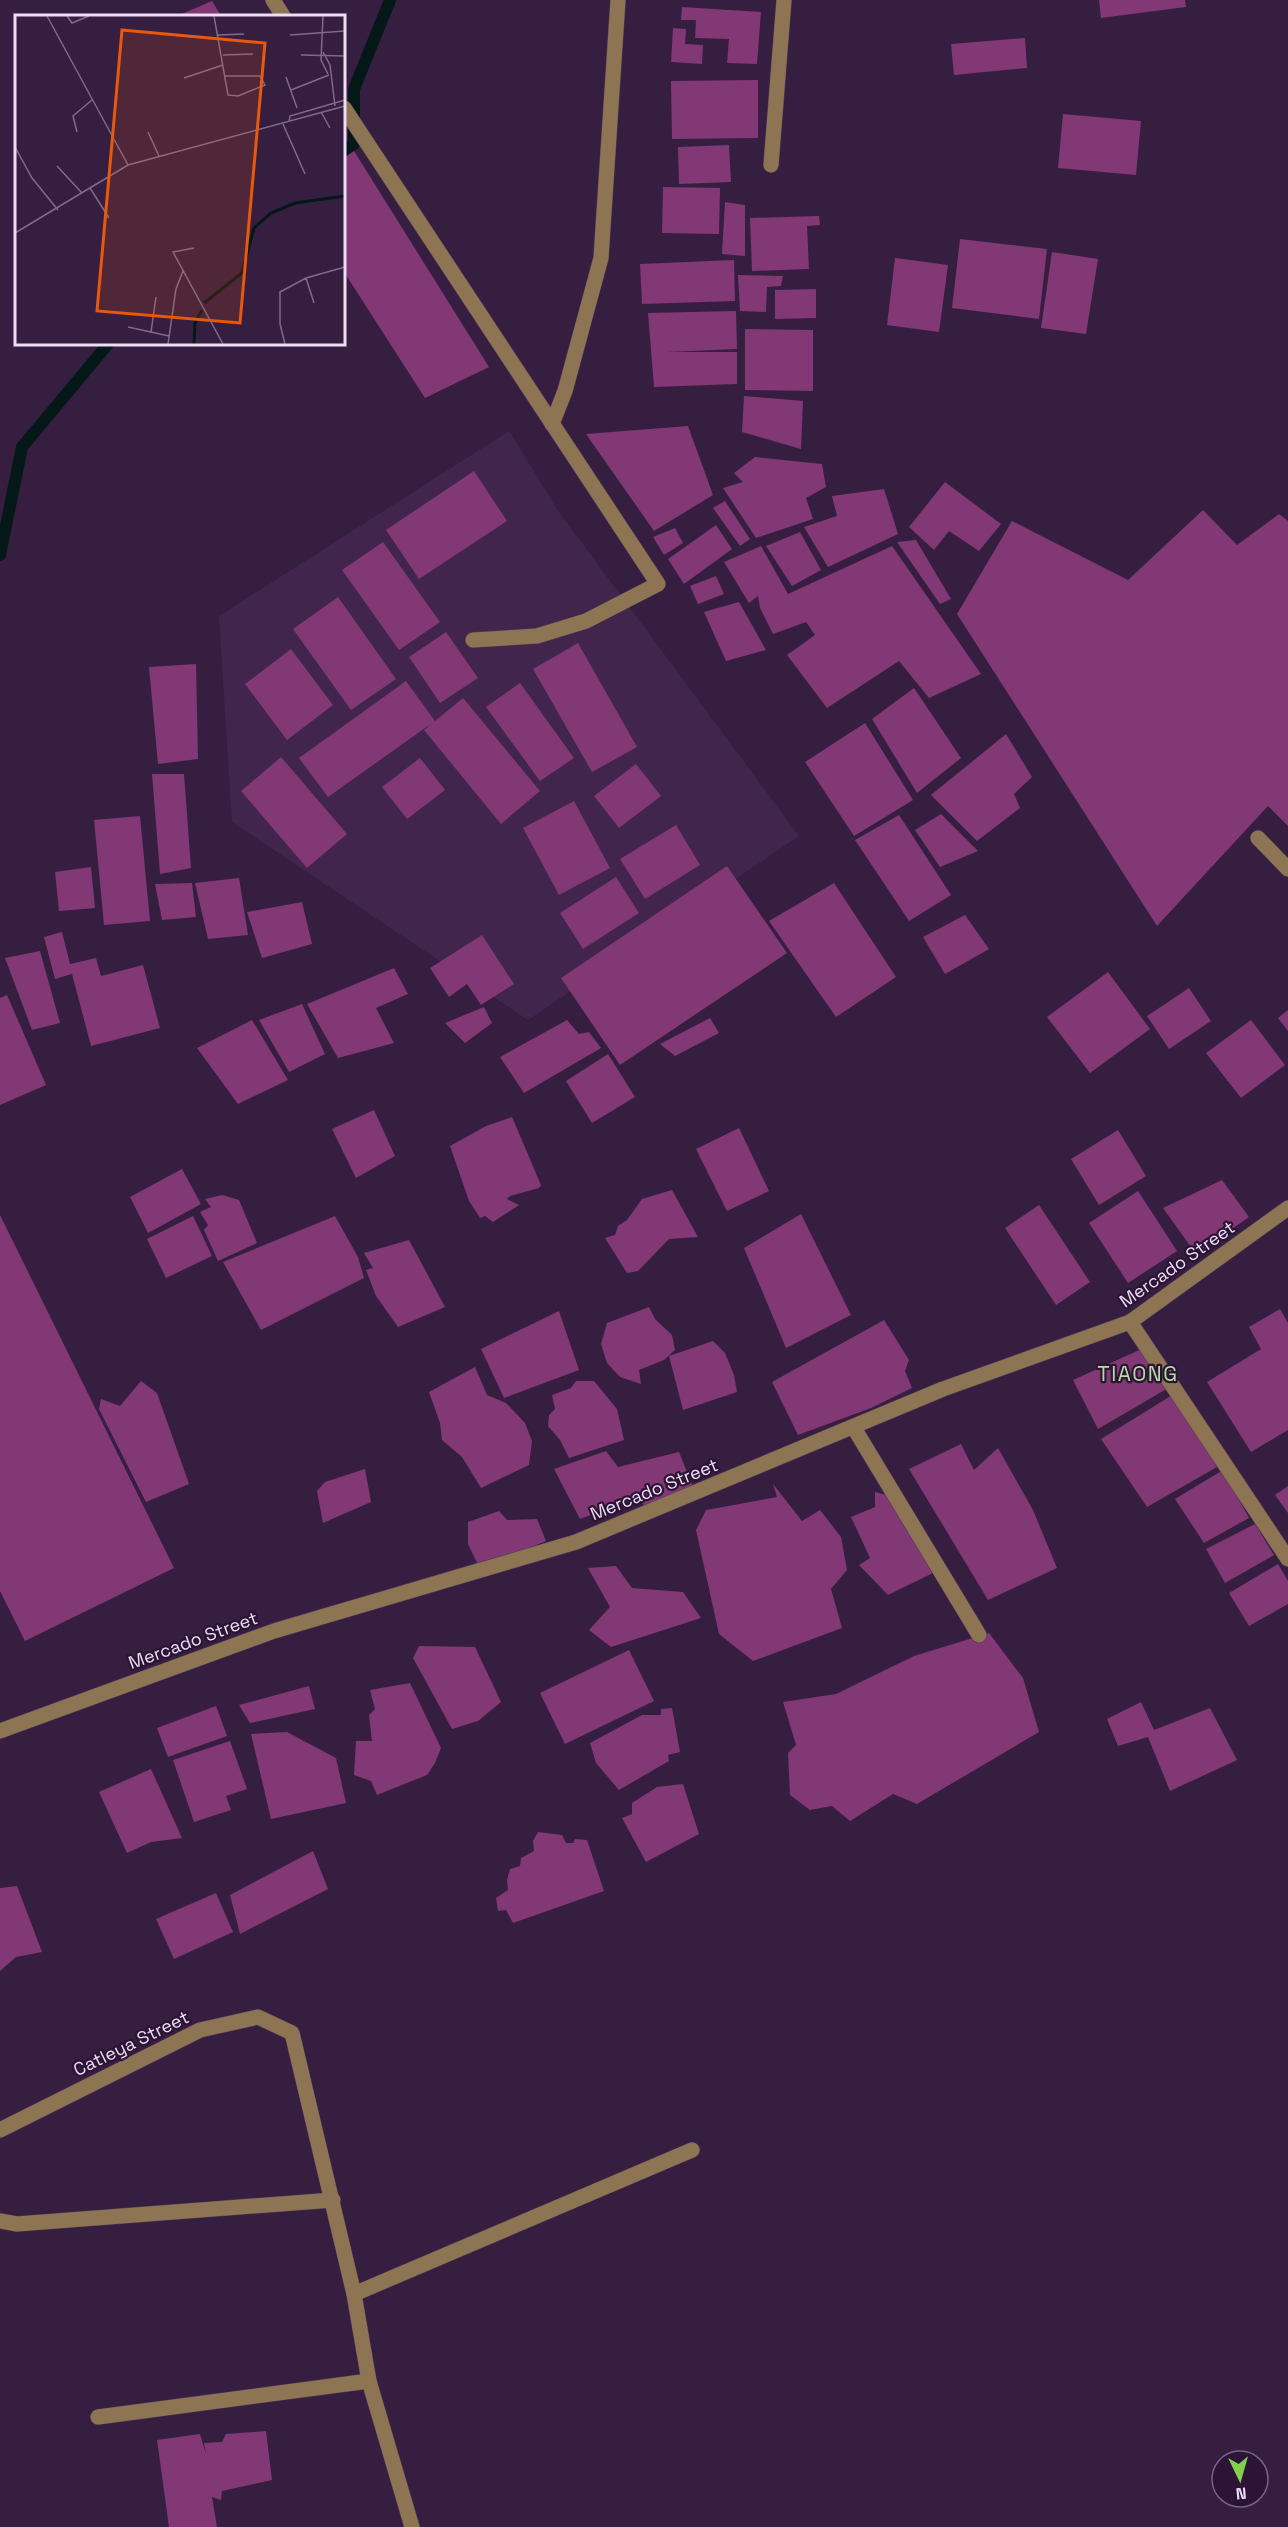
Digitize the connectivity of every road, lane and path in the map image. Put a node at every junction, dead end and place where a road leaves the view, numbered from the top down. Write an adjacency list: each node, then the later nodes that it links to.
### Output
1 (273, 0): 4 (street)
2 (618, 0): 7 (street)
3 (784, 0): 6 (street)
4 (283, 15)
5 (345, 110): 7 (street)
6 (771, 165)
7 (552, 424): 8 (street)
8 (472, 640)
9 (1258, 838): 10 (street)
10 (1288, 869)
11 (1288, 1208): 12 (street, Mercado Street)
12 (1130, 1322): 13 (street, Mercado Street); 14 (street)
13 (854, 1428): 15 (street); 16 (street, Mercado Street)
14 (1288, 1559)
15 (979, 1635)
16 (0, 1731)
17 (0, 2130): 19 (street, Catleya Street)
18 (692, 2150): 21 (street)
19 (333, 2200): 20 (street); 21 (street, Catleya Street)
20 (0, 2221)
21 (354, 2294): 22 (street, Catleya Street)
22 (369, 2381): 23 (street); 24 (street, Catleya Street)
23 (98, 2417)
24 (412, 2527)

